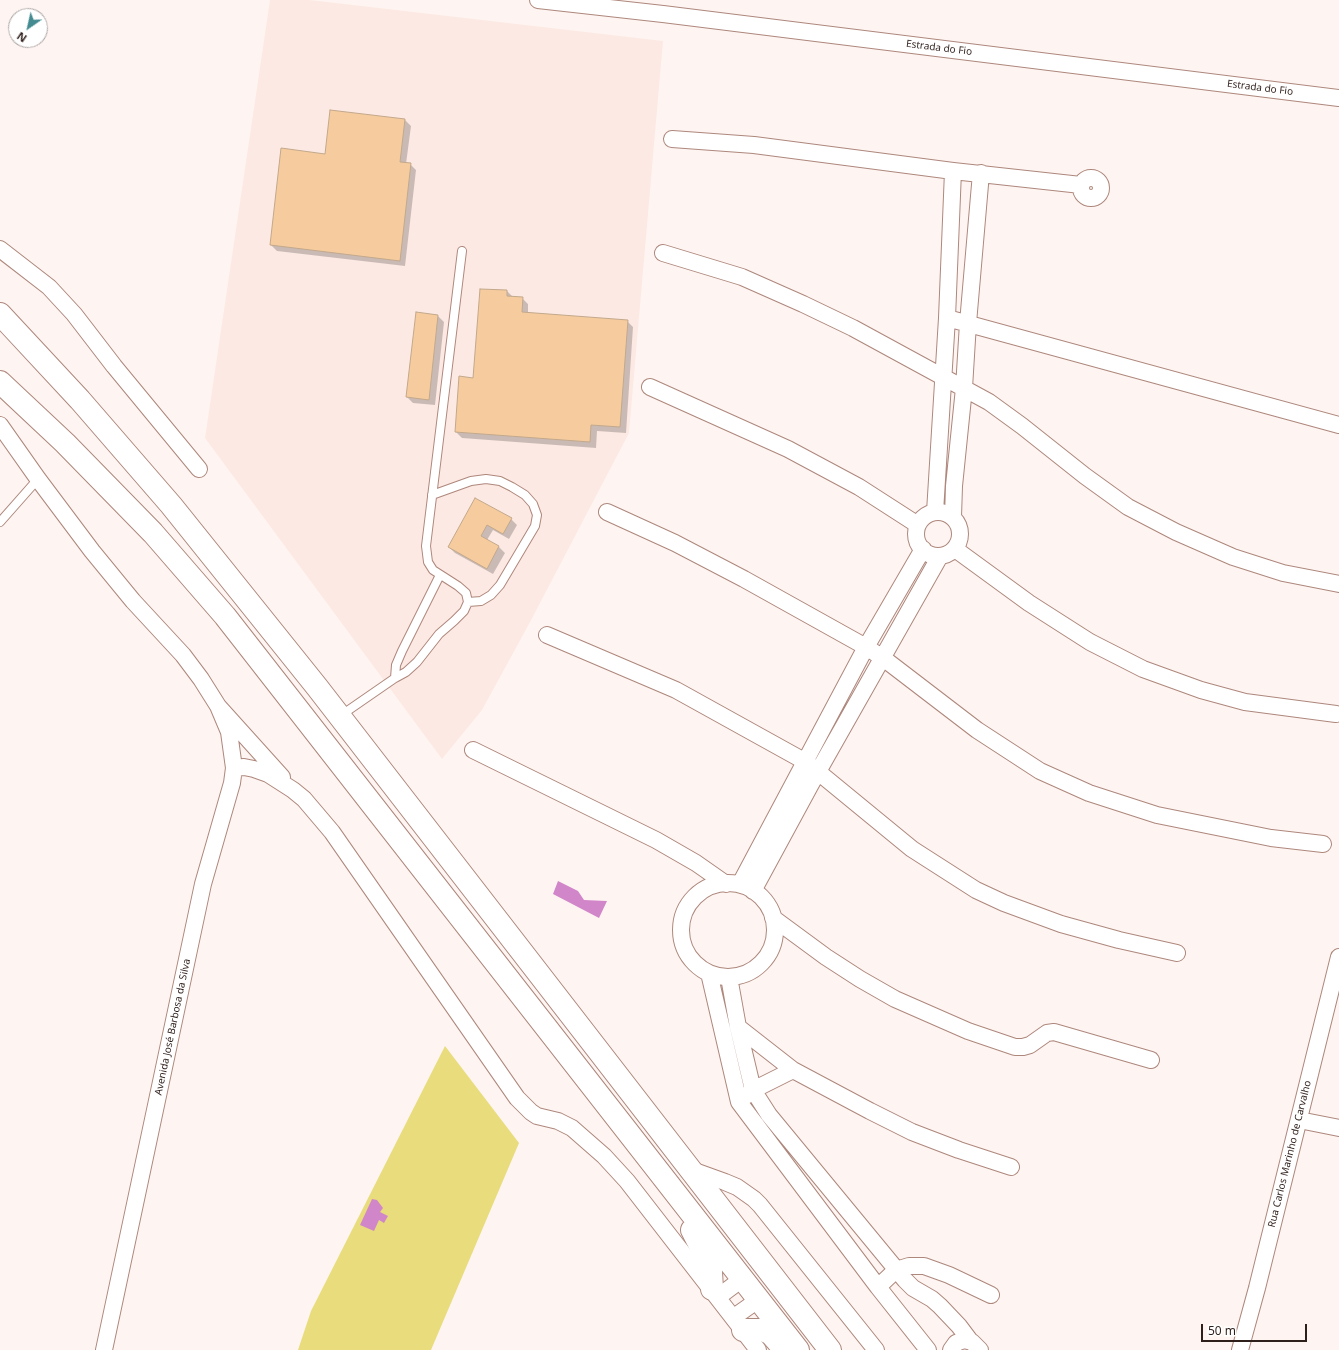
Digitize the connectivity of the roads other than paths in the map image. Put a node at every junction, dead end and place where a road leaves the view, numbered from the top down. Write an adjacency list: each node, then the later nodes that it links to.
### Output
1 (542, 0): 2 (street, Estrada do Fio)
2 (1339, 98)
3 (672, 139): 4 (street)
4 (953, 170): 5 (street); 11 (street)
5 (981, 173): 6 (street); 12 (street)
6 (1081, 185)
7 (0, 249): 19 (street)
8 (462, 251): 21 (lane)
9 (662, 253): 13 (street)
10 (0, 314): 39 (highway)
11 (947, 318): 12 (street); 13 (street)
12 (968, 323): 16 (street); 18 (street)
13 (943, 377): 16 (street); 23 (street)
14 (0, 382): 61 (highway)
15 (650, 387): 26 (street)
16 (964, 388): 24 (street); 31 (street)
17 (0, 425): 20 (street)
18 (1339, 425)
19 (199, 469)
20 (38, 479): 25 (lane); 37 (street)
21 (432, 495): 30 (lane); 32 (lane)
22 (607, 512): 34 (street)
23 (935, 512): 24 (street); 26 (street)
24 (953, 517): 27 (street)
25 (0, 522)
26 (918, 524): 28 (street)
27 (956, 549): 29 (street); 38 (street)
28 (923, 550): 29 (street); 34 (street)
29 (940, 556): 35 (street)
30 (440, 575): 32 (lane); 36 (lane)
31 (1339, 584)
32 (468, 602): 36 (lane)
33 (547, 635): 41 (street)
34 (866, 647): 35 (street); 41 (street)
35 (883, 658): 43 (street); 45 (street)
36 (394, 678): 39 (lane)
37 (218, 706): 42 (street, Avenida José Barbosa da Silva); 44 (street)
38 (1338, 714)
39 (339, 716): 60 (highway)
40 (473, 750): 46 (street)
41 (806, 762): 43 (street); 46 (street)
42 (234, 768): 44 (street); 70 (street, Avenida José Barbosa da Silva)
43 (818, 773): 46 (street); 48 (street)
44 (293, 790): 65 (street)
45 (1323, 844)
46 (740, 886): 47 (street); 50 (street)
47 (773, 918): 51 (street); 53 (street)
48 (1177, 953)
49 (1339, 956): 57 (street, Rua Carlos Marinho de Carvalho)
50 (709, 973): 51 (street); 56 (street)
51 (729, 977): 52 (street)
52 (738, 1027): 54 (street); 55 (street)
53 (1151, 1060)
54 (793, 1070): 55 (street); 59 (street)
55 (753, 1090): 56 (street); 62 (street)
56 (739, 1102): 64 (street)
57 (1299, 1120): 58 (street); 78 (street, Rua Carlos Marinho de Carvalho)
58 (1339, 1128)
59 (1011, 1167)
60 (689, 1170): 74 (highway); 75 (street)
61 (686, 1205): 63 (highway); 65 (highway)
62 (896, 1270): 64 (street); 66 (street); 69 (street)
63 (742, 1279): 65 (street); 67 (highway)
64 (878, 1287): 76 (street)
65 (715, 1293): 68 (street)
66 (991, 1295)
67 (758, 1300): 68 (street); 73 (highway)
68 (738, 1323): 71 (street); 72 (highway)
69 (975, 1346): 77 (street)
70 (104, 1350)
71 (758, 1350)
72 (784, 1350)
73 (798, 1350)
74 (830, 1350)
75 (876, 1350)
76 (928, 1350)
77 (951, 1350)
78 (1240, 1350)

